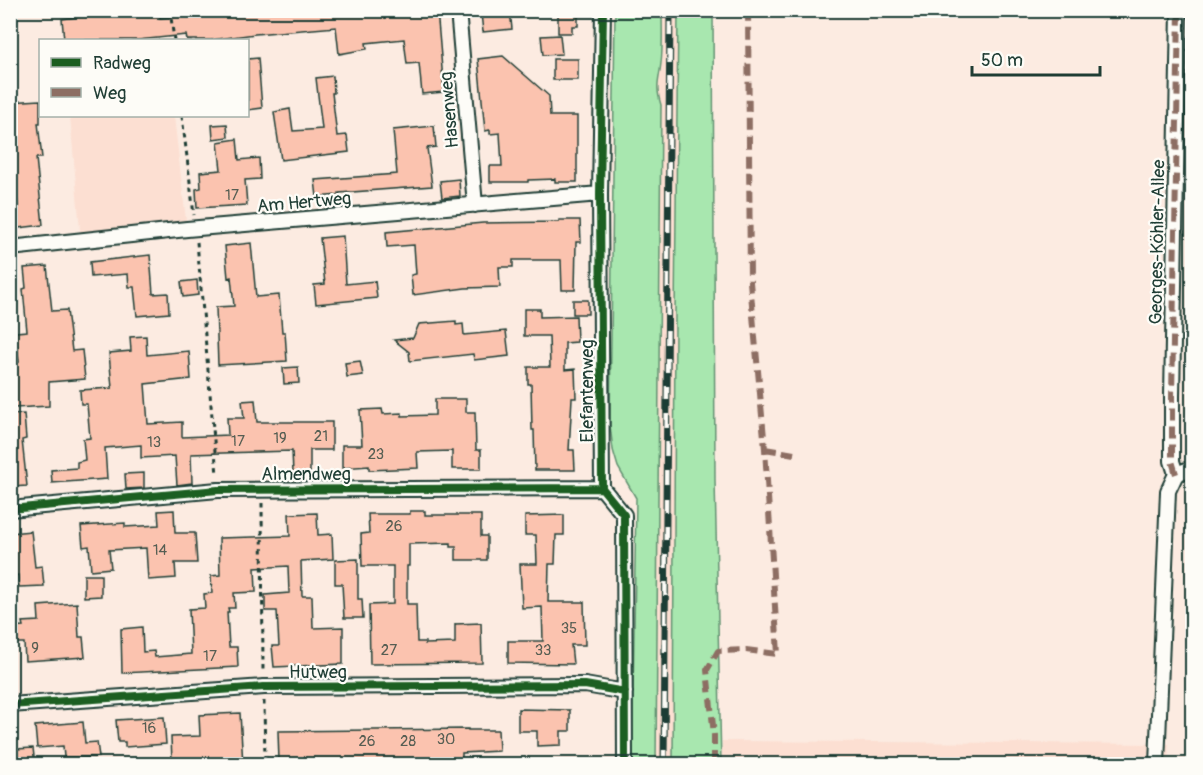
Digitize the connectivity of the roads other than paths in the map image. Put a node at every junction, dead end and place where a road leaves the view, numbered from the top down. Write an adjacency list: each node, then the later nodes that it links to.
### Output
1 (458, 10): 5 (street, Hasenweg)
2 (603, 10): 4 (street, Elefantenweg)
3 (1179, 10): 8 (street, Georges-Köhler-Allee)
4 (600, 194): 5 (street, Am Hertweg); 9 (street, Elefantenweg)
5 (475, 205): 6 (street, Am Hertweg)
6 (10, 248)
7 (1192, 468): 8 (street)
8 (1176, 474): 14 (street)
9 (602, 488): 10 (street, Almendweg); 11 (street)
10 (10, 509)
11 (625, 692): 12 (street, Hutweg); 13 (street)
12 (10, 705)
13 (625, 765)
14 (1157, 765)

